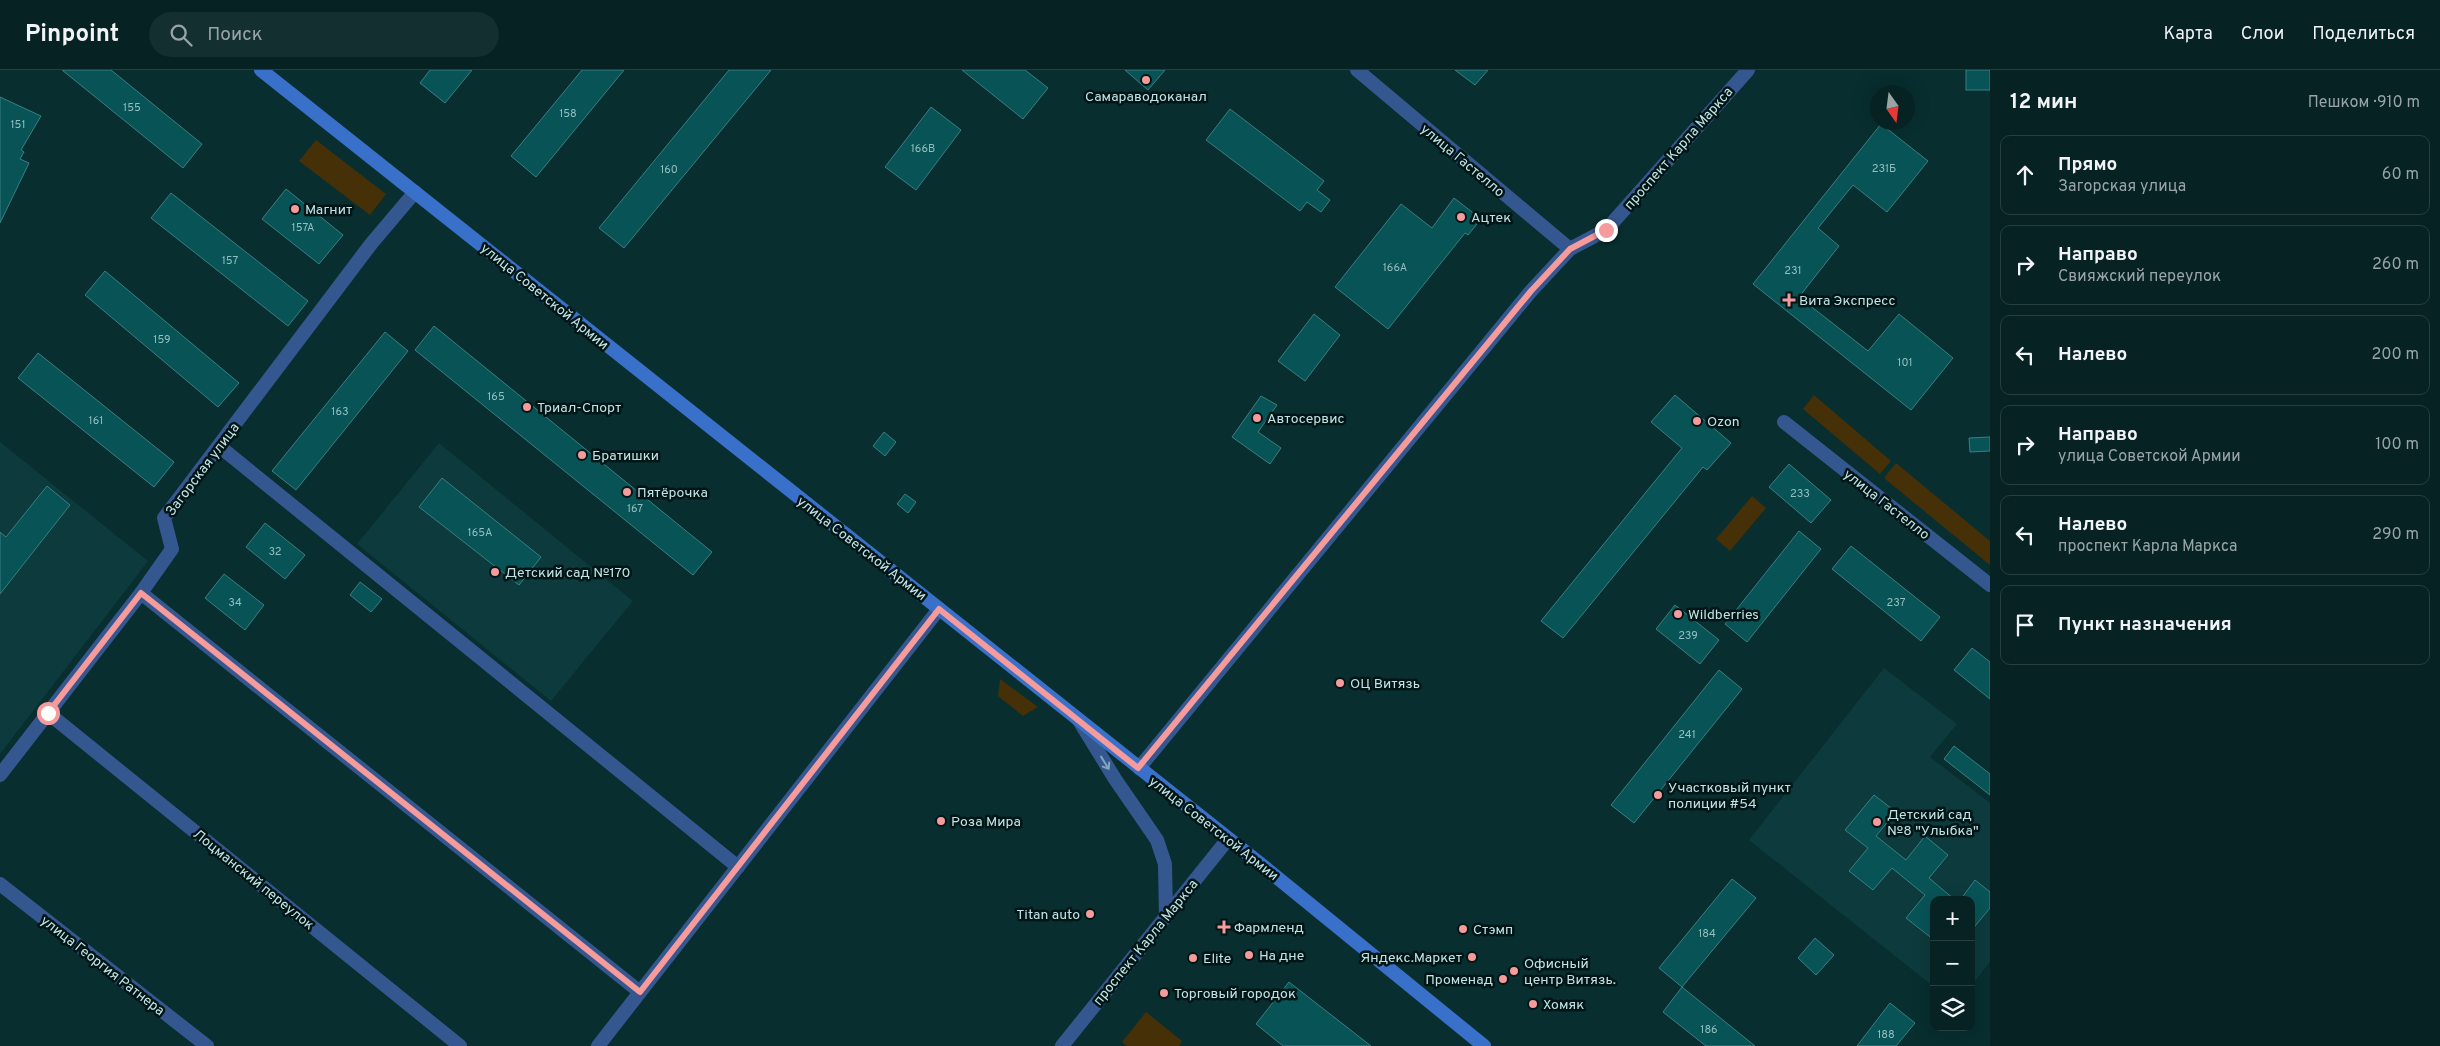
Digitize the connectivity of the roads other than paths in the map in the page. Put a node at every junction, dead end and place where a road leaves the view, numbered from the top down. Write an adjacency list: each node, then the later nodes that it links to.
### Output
1 (261, 70): 4 (main road, улица Советской Армии)
2 (1357, 70): 5 (street, улица Гастелло)
3 (1748, 70): 5 (street, проспект Карла Маркса)
4 (415, 192): 7 (street, Загорская улица); 10 (main road, улица Советской Армии)
5 (1570, 249): 13 (street, проспект Карла Маркса)
6 (1784, 422): 8 (street, улица Гастелло)
7 (219, 446): 9 (street, Загорская улица); 16 (street)
8 (1990, 585)
9 (141, 593): 11 (street, Загорская улица); 19 (street)
10 (939, 609): 12 (main road, улица Советской Армии); 16 (street)
11 (48, 713): 14 (street, Загорская улица); 21 (street, Лоцманский переулок)
12 (1080, 721): 13 (main road, улица Советской Армии); 18 (street, one-way to 18)
13 (1138, 768): 15 (main road, улица Советской Армии)
14 (0, 775)
15 (1228, 839): 18 (street, проспект Карла Маркса); 24 (main road, улица Советской Армии)
16 (738, 866): 19 (street)
17 (0, 884): 20 (street, улица Георгия Ратнера)
18 (1166, 916): 23 (street, проспект Карла Маркса)
19 (640, 992): 22 (street)
20 (206, 1046)
21 (460, 1046)
22 (598, 1046)
23 (1062, 1046)
24 (1484, 1046)

